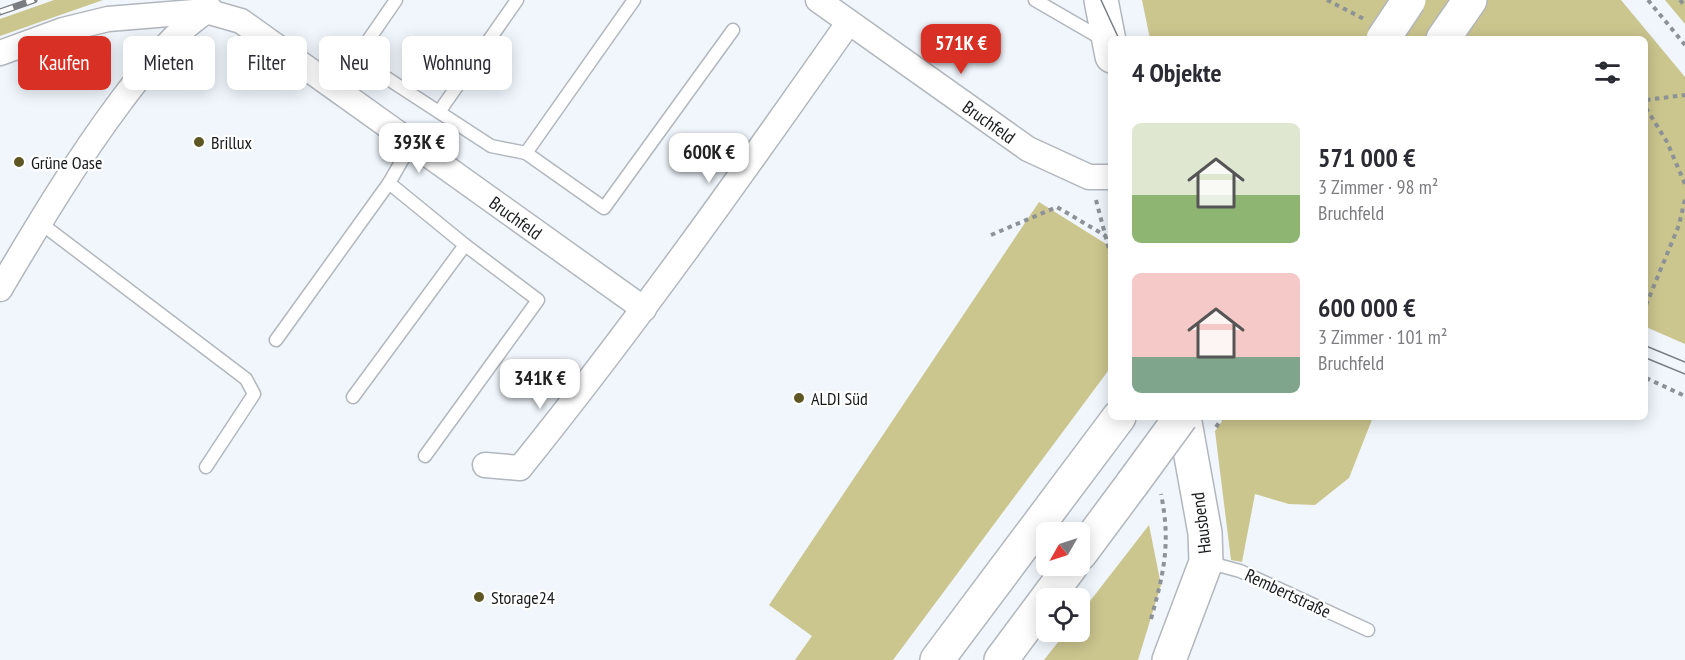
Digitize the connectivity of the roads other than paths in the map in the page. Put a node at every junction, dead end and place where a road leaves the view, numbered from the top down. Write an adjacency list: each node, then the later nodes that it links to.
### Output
1 (396, 0): 12 (lane)
2 (517, 0): 21 (lane)
3 (634, 0): 23 (lane)
4 (818, 0): 10 (street, Bruchfeld)
5 (1035, 0): 16 (lane)
6 (1101, 0): 15 (main road)
7 (1409, 0): 13 (main road, bridge)
8 (1470, 0): 14 (main road)
9 (215, 5): 17 (street); 18 (street, Bruchfeld); 26 (street)
10 (849, 22): 24 (street, Bruchfeld); 29 (street)
11 (734, 30): 23 (lane)
12 (371, 36)
13 (1385, 36)
14 (1445, 36)
15 (1108, 39)
16 (1108, 49)
17 (0, 53)
18 (319, 77)
19 (390, 80): 21 (lane)
20 (338, 90): 22 (street, Bruchfeld)
21 (439, 112): 23 (lane)
22 (412, 143): 25 (lane); 29 (street, Bruchfeld)
23 (526, 153)
24 (1100, 177)
25 (389, 183): 27 (lane); 30 (lane)
26 (39, 222): 28 (street); 37 (lane)
27 (465, 245): 31 (lane); 35 (lane)
28 (0, 290)
29 (644, 309): 36 (street)
30 (276, 339)
31 (353, 397)
32 (1118, 420): 42 (main road)
33 (1181, 420): 38 (main road, bridge)
34 (1184, 420): 39 (main road, Hausbend)
35 (425, 456)
36 (485, 465)
37 (206, 466)
38 (1090, 544)
39 (1206, 562): 41 (lane, Rembertstraße); 44 (main road, Hausbend)
40 (1064, 576): 43 (main road)
41 (1368, 630)
42 (938, 660)
43 (1001, 660)
44 (1169, 660)

